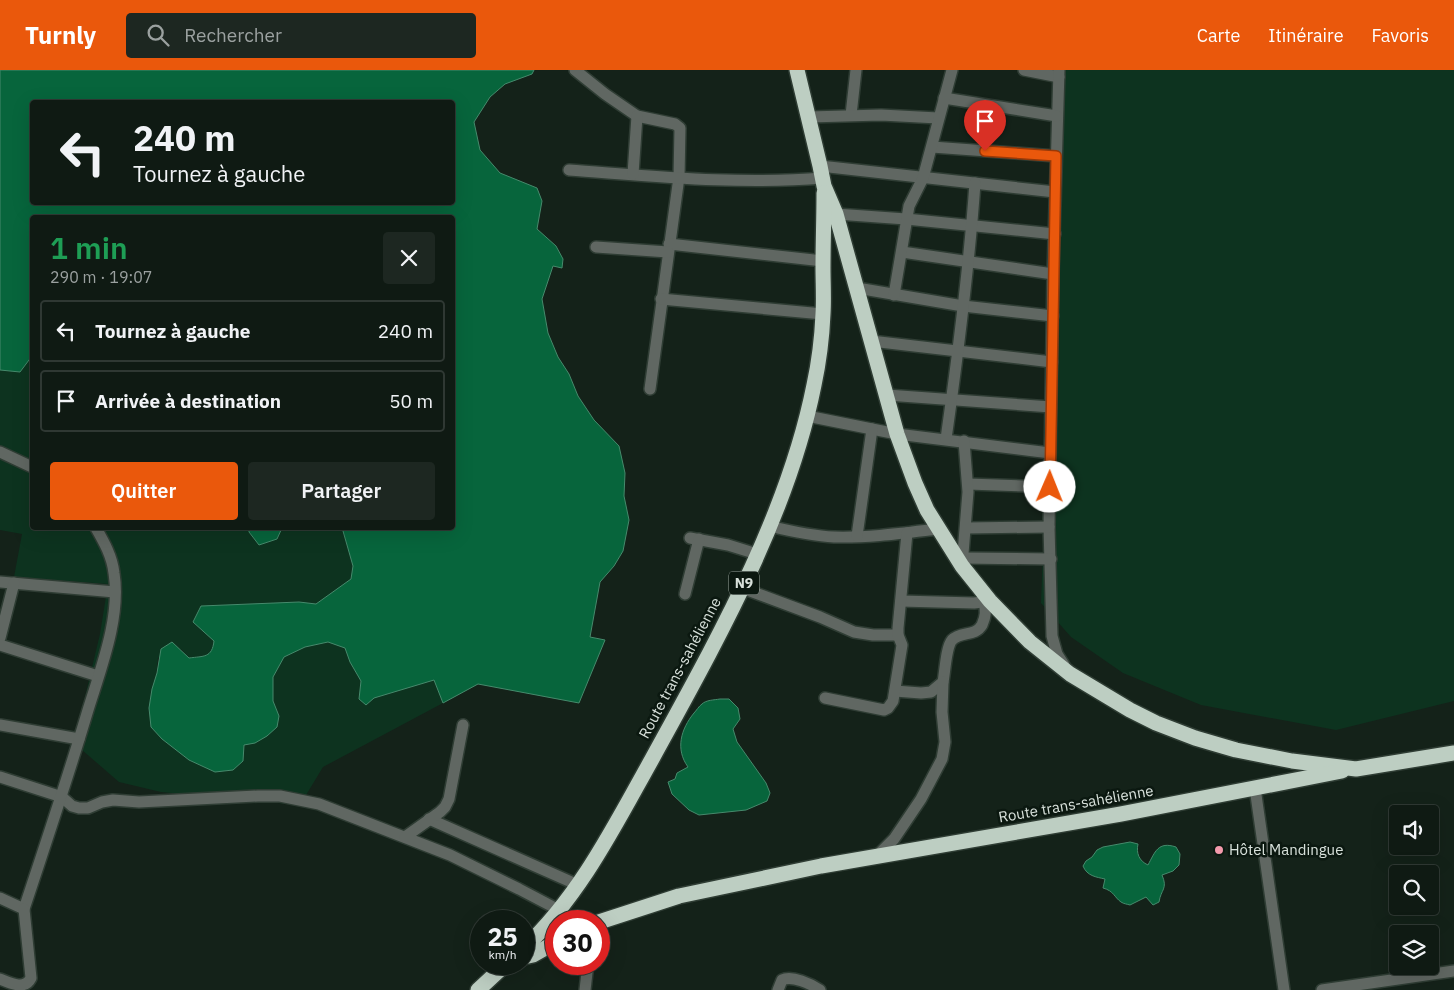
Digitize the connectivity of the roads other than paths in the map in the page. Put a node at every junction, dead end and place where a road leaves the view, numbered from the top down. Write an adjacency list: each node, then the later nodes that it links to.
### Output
1 (575, 70): 9 (street)
2 (797, 70): 11 (highway)
3 (856, 70): 8 (street)
4 (952, 70): 7 (street)
5 (1024, 70): 6 (street)
6 (1059, 74): 10 (street)
7 (944, 98): 10 (street); 12 (street)
8 (851, 115): 11 (street); 12 (street)
9 (637, 116): 16 (street); 17 (street)
10 (1057, 116): 14 (street)
11 (809, 117): 18 (highway)
12 (938, 118): 13 (street)
13 (932, 147): 14 (street); 19 (street)
14 (1056, 156): 21 (street)
15 (569, 170): 16 (street)
16 (633, 174): 17 (street)
17 (679, 177): 18 (street); 27 (street)
18 (822, 177): 19 (street); 22 (highway); 29 (highway, Route trans-sahélienne / N9)
19 (923, 178): 20 (street); 23 (street)
20 (975, 183): 21 (street); 24 (street)
21 (1055, 192): 25 (street)
22 (836, 214): 23 (street); 32 (highway)
23 (906, 219): 24 (street); 28 (street)
24 (972, 226): 25 (street); 30 (street)
25 (1055, 234): 31 (street)
26 (596, 247): 27 (street)
27 (669, 248): 29 (street); 34 (street)
28 (902, 252): 30 (street); 33 (street)
29 (823, 261): 36 (highway, Route trans-sahélienne / N9)
30 (969, 261): 31 (street); 35 (street)
31 (1054, 274): 37 (street)
32 (857, 288): 33 (street); 38 (highway)
33 (894, 295): 35 (street)
34 (661, 299): 36 (street); 41 (street)
35 (963, 306): 37 (street); 39 (street)
36 (823, 314): 45 (highway, Route trans-sahélienne / N9)
37 (1053, 316): 40 (street)
38 (871, 341): 39 (street); 42 (highway)
39 (958, 350): 40 (street); 43 (street)
40 (1052, 362): 44 (street)
41 (650, 389)
42 (887, 395): 43 (street); 47 (highway)
43 (951, 399): 44 (street); 48 (street)
44 (1051, 407): 51 (street)
45 (807, 416): 46 (street); 55 (highway, Route trans-sahélienne / N9)
46 (872, 429): 47 (street); 61 (street)
47 (897, 434): 48 (street); 59 (highway)
48 (946, 439): 49 (street)
49 (964, 441): 51 (street); 53 (street)
50 (0, 452): 52 (street)
51 (1050, 453): 54 (street)
52 (30, 466)
53 (968, 484): 54 (street); 57 (street)
54 (1050, 487): 56 (street)
55 (769, 526): 61 (street); 62 (highway, Route trans-sahélienne / N9)
56 (1049, 527): 57 (street); 63 (street)
57 (966, 528): 64 (street)
58 (97, 530): 68 (street)
59 (938, 530): 60 (street); 64 (highway)
60 (907, 533): 61 (street); 70 (street)
61 (857, 536)
62 (757, 554): 67 (highway, Route trans-sahélienne / N9); 69 (street)
63 (1051, 559): 64 (street); 75 (street)
64 (963, 562): 71 (highway)
65 (0, 582): 66 (street)
66 (14, 584): 68 (street); 73 (street)
67 (742, 588): 72 (street); 91 (highway, Route trans-sahélienne / N9)
68 (115, 592): 76 (street)
69 (686, 594)
70 (901, 600): 71 (street); 72 (street)
71 (987, 602): 75 (highway); 77 (street)
72 (898, 635): 78 (street)
73 (0, 638)
74 (0, 644): 76 (street)
75 (1070, 674): 84 (highway)
76 (98, 676): 82 (street)
77 (943, 682): 78 (street); 90 (street)
78 (895, 691): 79 (street)
79 (825, 698)
80 (0, 725): 82 (street)
81 (463, 725): 88 (street)
82 (79, 739): 87 (street)
83 (1453, 755): 84 (highway)
84 (1356, 769): 86 (highway, Route trans-sahélienne)
85 (0, 777): 87 (street)
86 (1255, 788): 90 (highway, Route trans-sahélienne); 108 (street)
87 (62, 797): 89 (street); 93 (street)
88 (429, 819): 89 (street); 91 (street)
89 (405, 837): 94 (street)
90 (877, 856): 95 (highway, Route trans-sahélienne)
91 (578, 885): 94 (highway, Route trans-sahélienne / N9)
92 (0, 898): 93 (street)
93 (24, 909): 102 (street)
94 (559, 910)
95 (610, 918)
96 (545, 927): 97 (highway, Route trans-sahélienne / N9)
97 (535, 939)
98 (1454, 972): 109 (street)
99 (494, 975): 103 (highway)
100 (506, 975): 104 (highway, Route trans-sahélienne / N9)
101 (587, 975): 105 (street)
102 (0, 979)
103 (478, 990)
104 (492, 990)
105 (585, 990)
106 (778, 990): 107 (street)
107 (820, 990)
108 (1284, 990)
109 (1322, 990)

